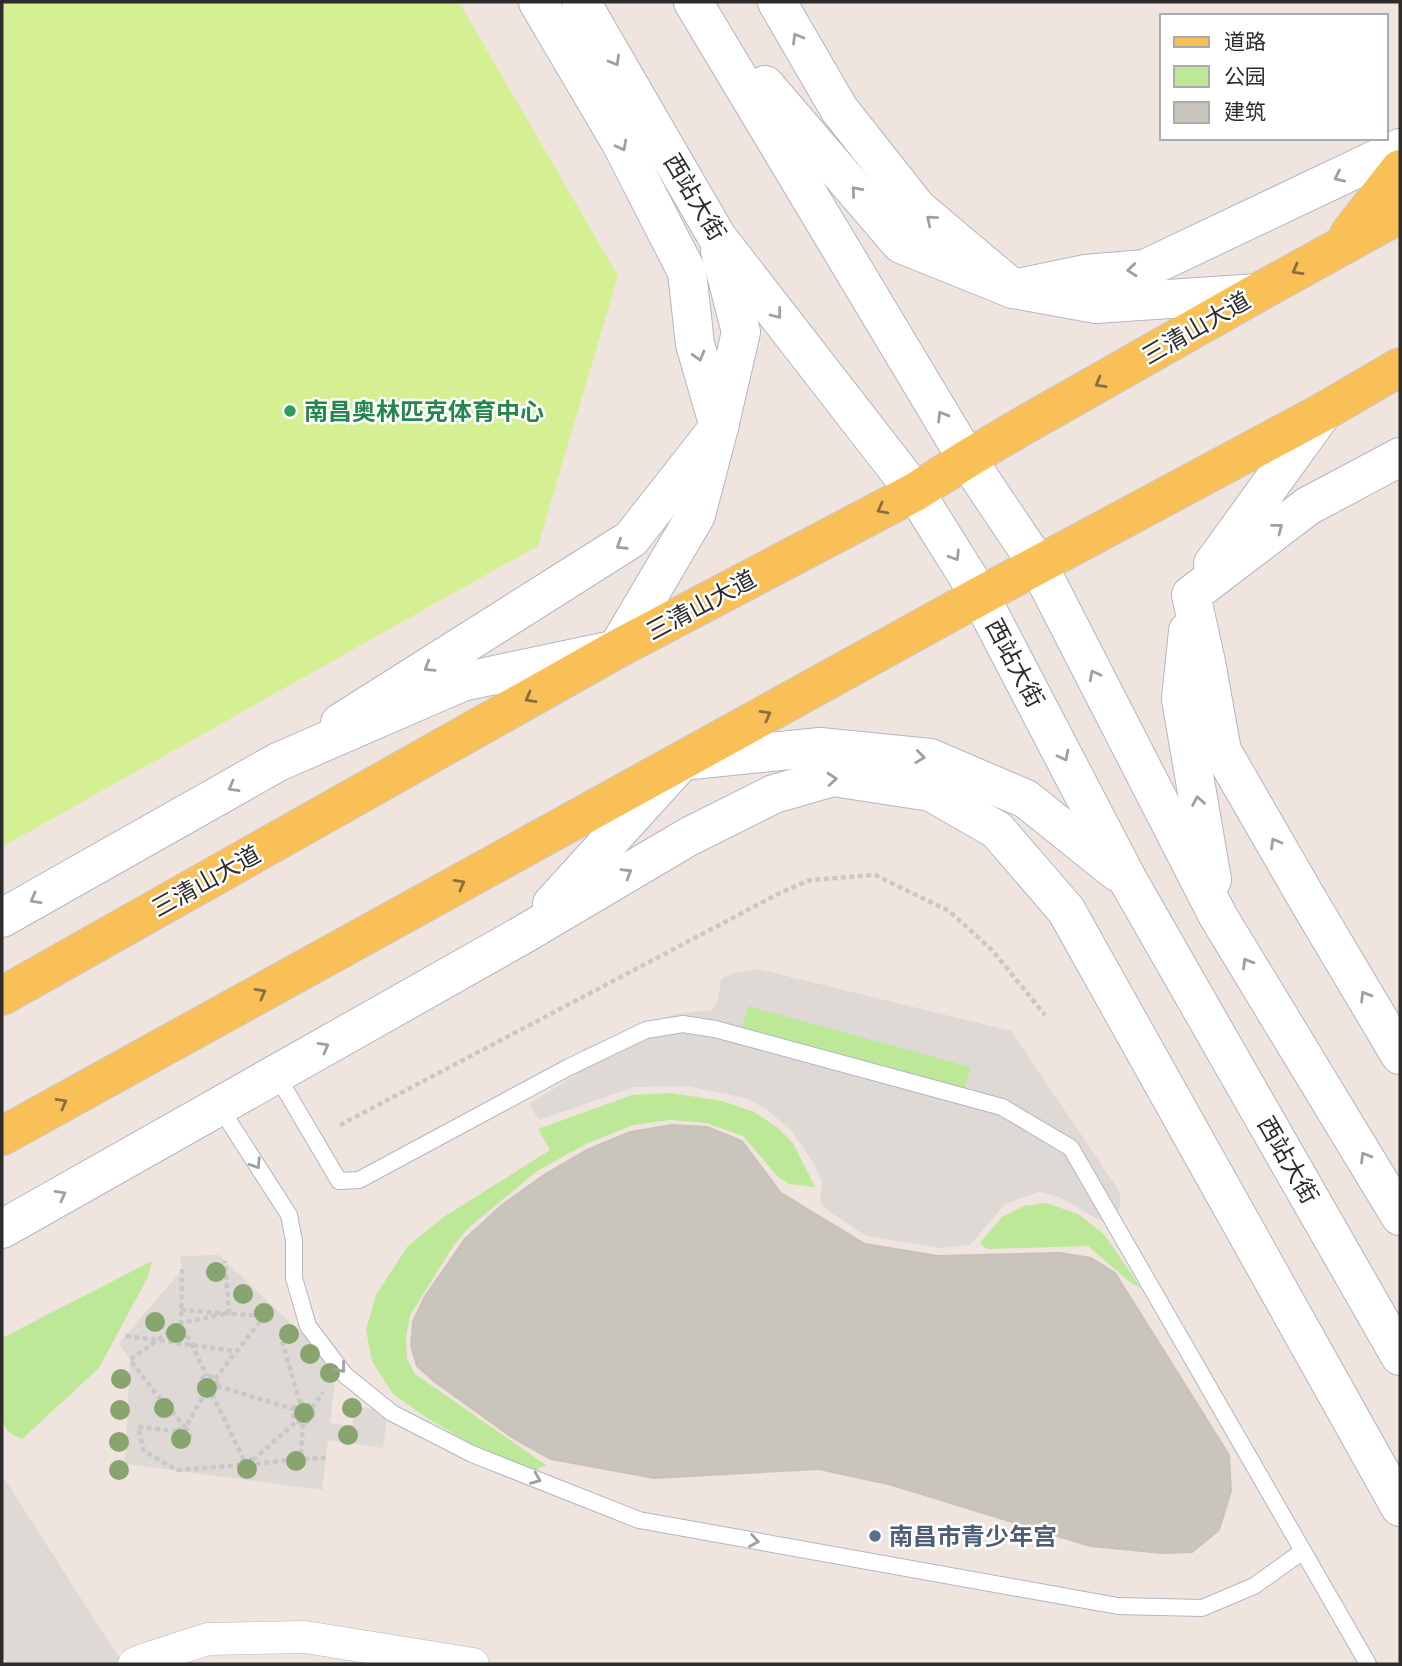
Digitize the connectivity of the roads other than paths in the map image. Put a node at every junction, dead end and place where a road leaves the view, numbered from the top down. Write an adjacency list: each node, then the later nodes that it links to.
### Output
1 (538, 2): 14 (main road, one-way to 14)
2 (582, 2): 8 (main road, 西站大街, one-way to 8)
3 (693, 2): 10 (main road, one-way to 3); 16 (main road, one-way to 3)
4 (776, 2): 10 (main road, one-way to 4)
5 (1400, 148): 10 (main road, one-way to 10)
6 (1400, 169): 9 (main road)
7 (1400, 214): 9 (main road, 三清山大道)
8 (717, 237): 14 (main road); 17 (main road, 西站大街, one-way to 17)
9 (1338, 248): 11 (main road, 三清山大道, one-way to 11)
10 (1013, 289): 11 (main road)
11 (1257, 293): 16 (main road, 三清山大道, one-way to 16)
12 (1400, 367): 13 (main road)
13 (1323, 412): 18 (main road); 19 (main road)
14 (719, 427): 21 (main road); 23 (main road, one-way to 23)
15 (1400, 457): 19 (main road, one-way to 15)
16 (967, 459): 17 (main road, 三清山大道); 18 (main road)
17 (915, 492): 20 (main road, 西站大街, one-way to 20); 21 (main road, 三清山大道, one-way to 21)
18 (1038, 565): 20 (main road); 25 (main road, one-way to 18)
19 (1191, 595): 25 (main road, one-way to 19); 29 (main road, one-way to 19)
20 (980, 596): 22 (main road, one-way to 20); 24 (main road, 西站大街, one-way to 24)
21 (617, 649): 23 (main road); 28 (main road, 三清山大道, one-way to 28)
22 (682, 761): 24 (main road, one-way to 24); 27 (main road); 32 (main road, one-way to 22)
23 (278, 762): 26 (main road, one-way to 26)
24 (1129, 882): 35 (main road, 西站大街)
25 (1218, 916): 33 (main road, one-way to 25)
26 (2, 918)
27 (524, 934): 30 (main road, one-way to 27); 36 (main road, one-way to 36)
28 (2, 996)
29 (1400, 1055)
30 (276, 1074): 31 (main road); 37 (lane)
31 (219, 1106): 34 (main road, one-way to 31); 37 (lane, one-way to 37)
32 (2, 1136)
33 (1400, 1216)
34 (2, 1228)
35 (1400, 1356)
36 (1400, 1507)
37 (1303, 1551): 40 (lane)
38 (134, 1664): 39 (street)
39 (473, 1664)
40 (1368, 1664)

